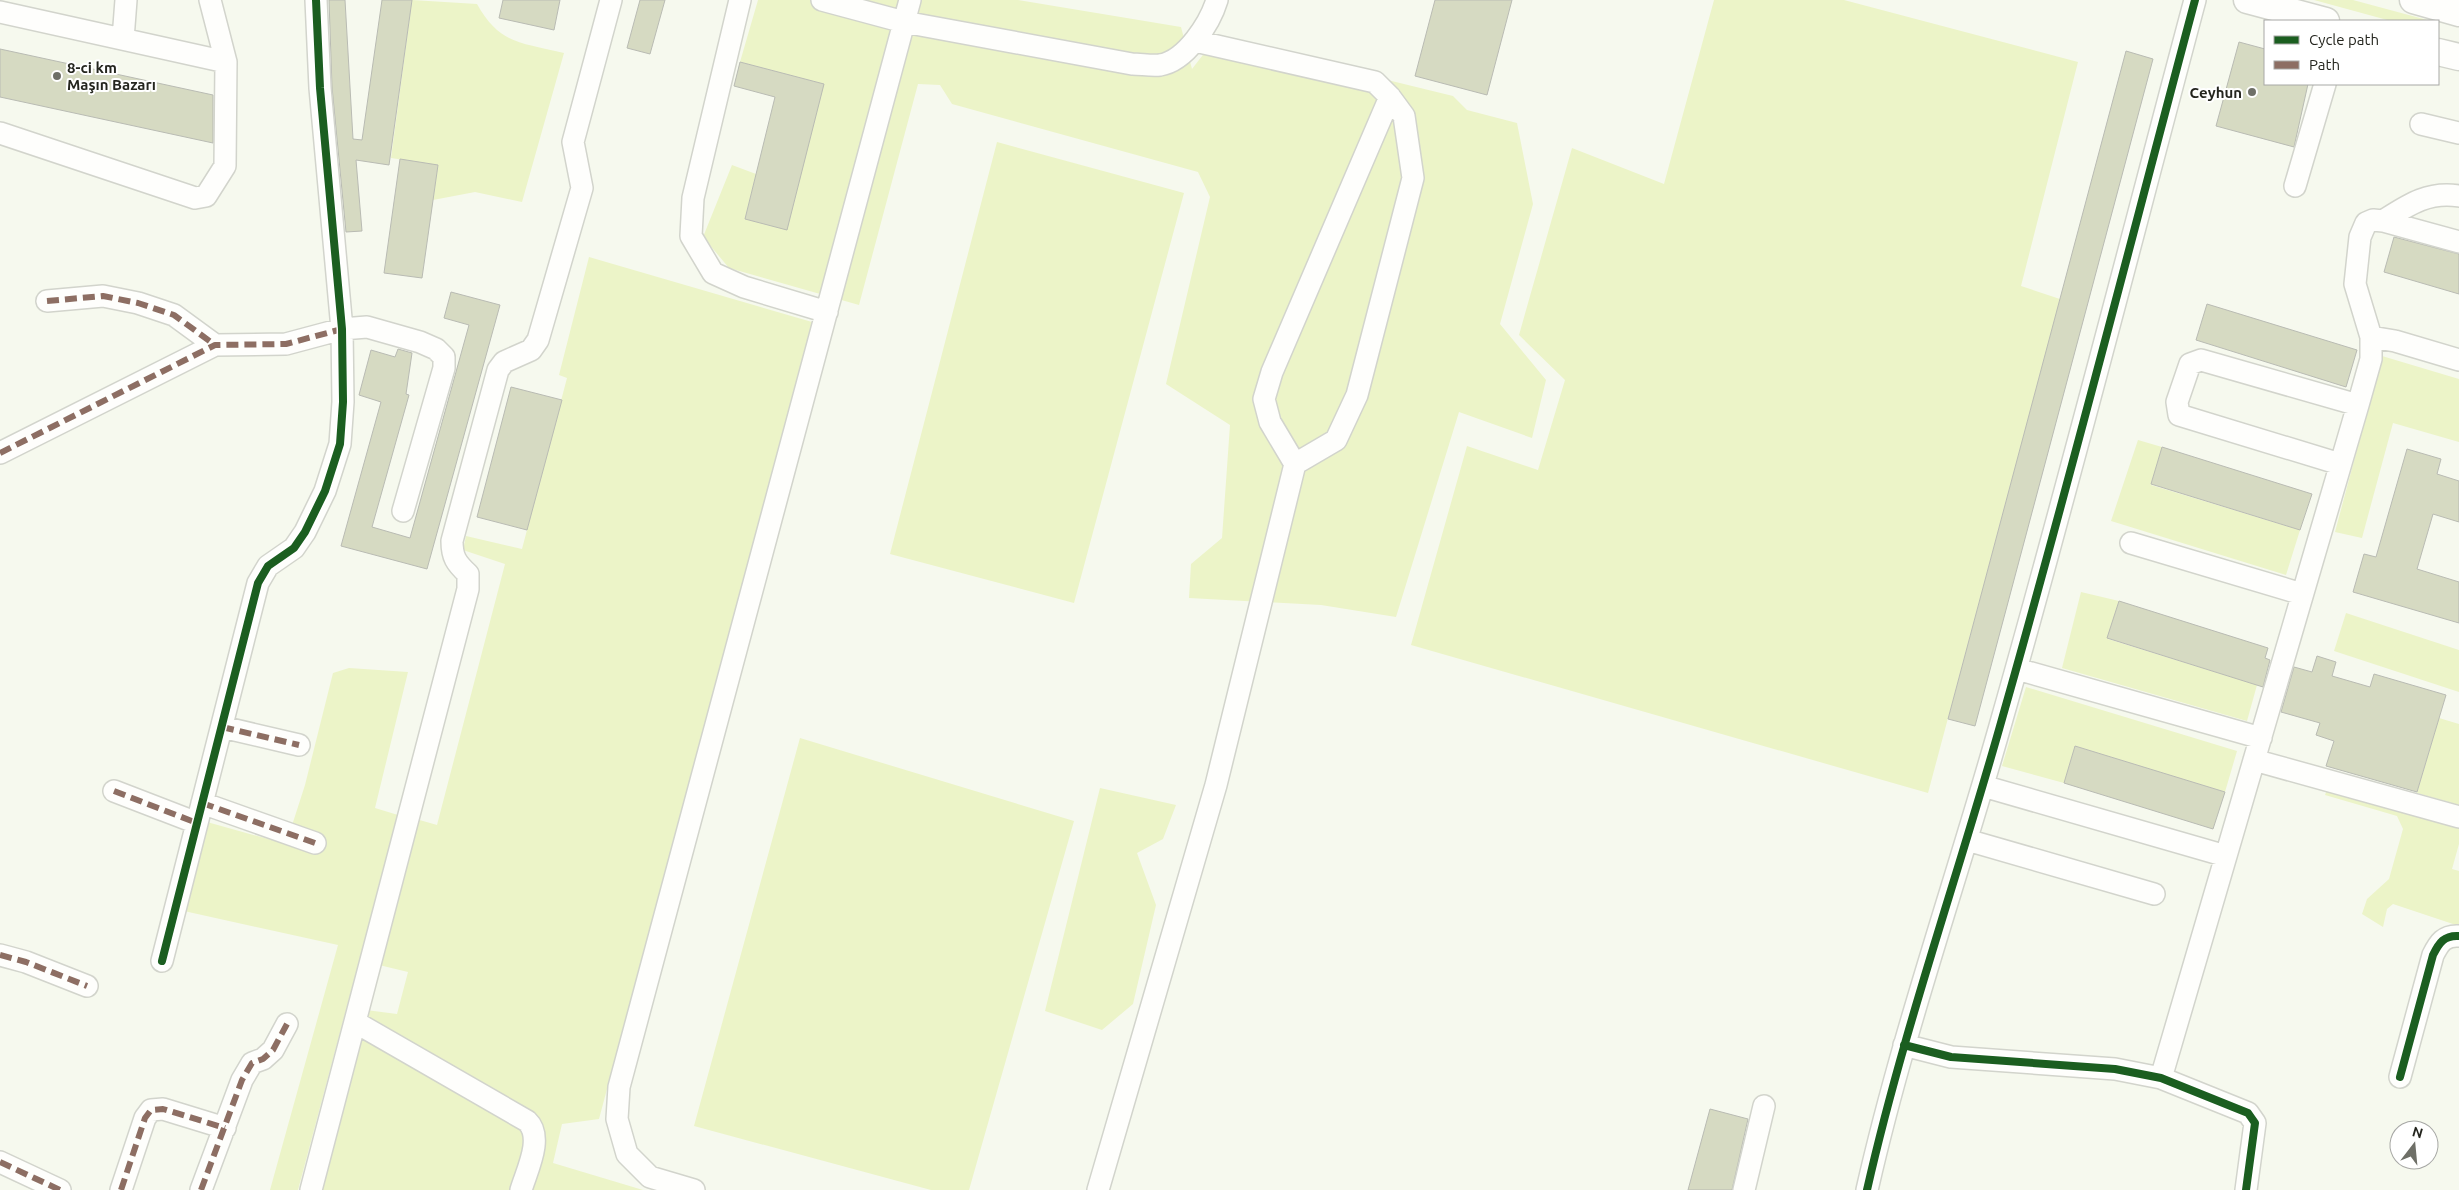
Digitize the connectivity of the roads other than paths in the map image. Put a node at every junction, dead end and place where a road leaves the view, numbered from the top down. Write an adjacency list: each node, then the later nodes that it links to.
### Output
1 (126, 0): 17 (street)
2 (210, 0): 21 (street)
3 (316, 0): 33 (street)
4 (611, 0): 61 (street)
5 (740, 0): 32 (street)
6 (822, 0): 16 (street)
7 (910, 0): 16 (street)
8 (1217, 0): 18 (street)
9 (2195, 0): 44 (street)
10 (2247, 0): 15 (main road)
11 (2412, 0): 14 (main road)
12 (35, 10): 13 (street); 17 (street)
13 (0, 12)
14 (2459, 13)
15 (2322, 20)
16 (904, 22): 18 (street); 32 (street)
17 (123, 39): 21 (street)
18 (1195, 41): 23 (street)
19 (2439, 52): 20 (main road)
20 (2459, 58)
21 (226, 62): 25 (street)
22 (2324, 85): 27 (street)
23 (1390, 97): 39 (street); 39 (street)
24 (2420, 124): 26 (street)
25 (0, 133)
26 (2459, 133)
27 (2295, 186)
28 (2459, 196): 29 (street)
29 (2383, 221): 30 (street); 34 (street)
30 (2459, 242)
31 (47, 301): 35 (street)
32 (827, 312): 74 (street)
33 (342, 329): 35 (street); 41 (street); 45 (street)
34 (2371, 337): 36 (street); 37 (street)
35 (215, 345): 38 (street)
36 (2459, 360)
37 (2358, 405): 40 (street); 40 (street)
38 (0, 453)
39 (1295, 464): 75 (street)
40 (2340, 464): 43 (street)
41 (403, 511)
42 (2130, 543): 43 (street)
43 (2302, 594): 46 (street)
44 (2017, 668): 46 (street); 49 (street)
45 (222, 727): 47 (street); 51 (street)
46 (2260, 738): 48 (street)
47 (299, 745)
48 (2254, 760): 52 (street); 55 (street)
49 (1984, 786): 53 (street); 55 (street)
50 (114, 791): 51 (street)
51 (200, 813): 54 (street); 59 (street)
52 (2459, 817)
53 (1967, 840): 56 (street); 63 (street)
54 (315, 843)
55 (2226, 856): 65 (street)
56 (2154, 894)
57 (2459, 936): 64 (street)
58 (0, 955): 60 (street)
59 (162, 961)
60 (87, 986)
61 (354, 1022): 72 (street); 73 (street)
62 (287, 1024): 67 (street)
63 (1904, 1045): 65 (street); 77 (street)
64 (2400, 1076)
65 (2162, 1078): 78 (street)
66 (1764, 1106): 76 (street)
67 (225, 1128): 70 (street); 71 (street)
68 (0, 1162): 69 (street)
69 (60, 1190)
70 (121, 1190)
71 (201, 1190)
72 (311, 1190)
73 (521, 1190)
74 (694, 1190)
75 (1098, 1190)
76 (1744, 1190)
77 (1867, 1190)
78 (2246, 1190)

